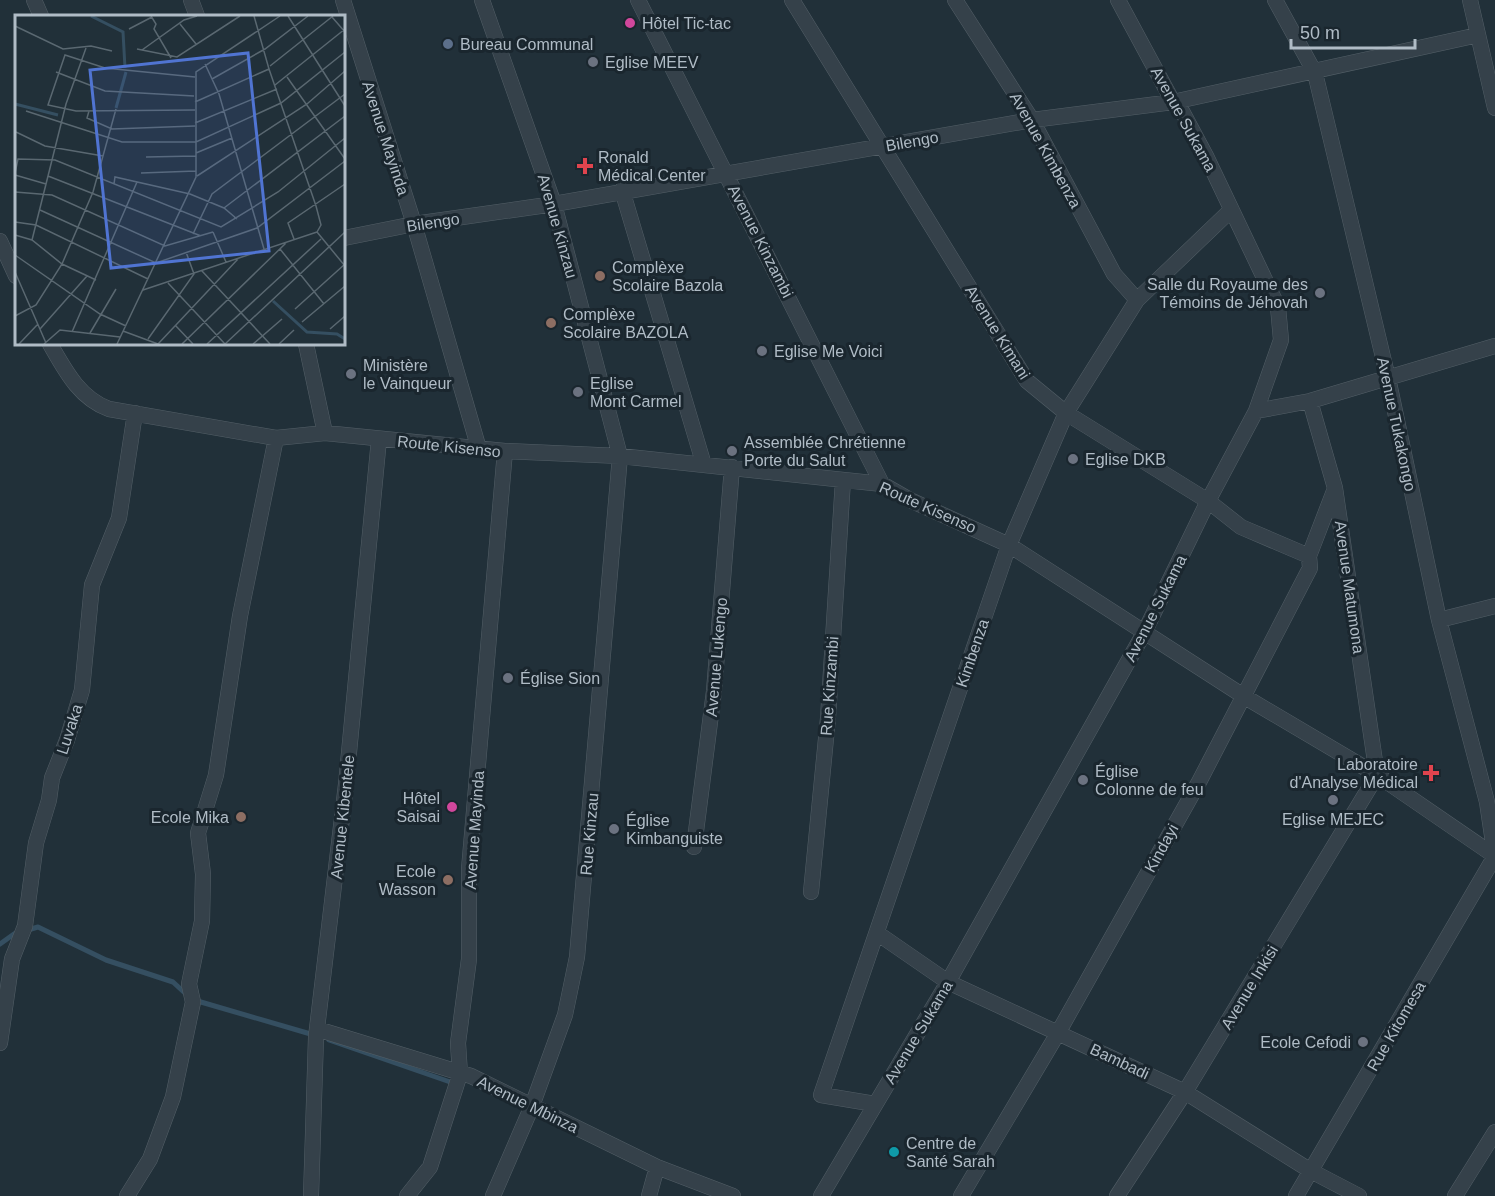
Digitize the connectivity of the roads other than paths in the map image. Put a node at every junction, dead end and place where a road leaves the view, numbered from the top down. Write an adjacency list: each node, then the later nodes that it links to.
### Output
1 (34, 0): 11 (street)
2 (191, 0): 12 (street)
3 (343, 0): 23 (street, Avenue Mayinda)
4 (482, 0): 21 (street, Avenue Kinzau)
5 (638, 0): 19 (street, Avenue Kinzambi)
6 (792, 0): 18 (street, Avenue Kimani)
7 (955, 0): 17 (street, Avenue Kimbenza)
8 (1118, 0): 15 (street, Avenue Sukama)
9 (1275, 0): 14 (street, Avenue Tukakongo)
10 (1470, 0): 13 (street)
11 (41, 15)
12 (197, 15)
13 (1478, 35): 14 (street, Bilengo); 16 (street)
14 (1315, 73): 15 (street, Bilengo); 31 (street, Avenue Tukakongo)
15 (1173, 102): 17 (street, Bilengo); 22 (street, Avenue Sukama)
16 (1495, 108)
17 (1032, 120): 18 (street, Bilengo); 27 (street, Avenue Kimbenza)
18 (883, 146): 19 (street, Bilengo); 35 (street, Avenue Kimani)
19 (727, 172): 20 (street, Bilengo); 45 (street, Avenue Kinzambi)
20 (622, 190): 21 (street, Bilengo); 42 (street)
21 (554, 204): 23 (street, Bilengo); 41 (street, Avenue Kinzau)
22 (1231, 210): 27 (street, Kimbenza); 33 (street, Avenue Sukama)
23 (414, 224): 24 (street, Bilengo); 39 (street, Avenue Mayinda)
24 (345, 238)
25 (0, 241): 26 (street)
26 (15, 274)
27 (1137, 300): 35 (street, Kimbenza)
28 (51, 345): 34 (street, Route Kisenso)
29 (306, 345): 36 (street)
30 (1495, 346): 31 (street)
31 (1388, 378): 32 (street); 51 (street, Avenue Tukakongo)
32 (1310, 401): 33 (street); 46 (street, Avenue Matumona)
33 (1256, 411): 47 (street, Avenue Sukama)
34 (135, 413): 37 (street, Route Kisenso); 62 (street, Luvaka)
35 (1066, 413): 47 (street, Avenue Kimani); 48 (street, Kimbenza)
36 (325, 433): 37 (street, Route Kisenso); 38 (street, Route Kisenso)
37 (276, 438): 70 (street)
38 (379, 439): 39 (street, Route Kisenso); 60 (street, Avenue Kibentele)
39 (479, 449): 40 (street, Route Kisenso)
40 (505, 451): 41 (street, Route Kisenso); 63 (street, Avenue Mayinda)
41 (620, 456): 42 (street, Route Kisenso); 66 (street, Rue Kinzau)
42 (704, 465): 43 (street, Route Kisenso)
43 (732, 467): 44 (street, Route Kisenso); 55 (street, Avenue Lukengo)
44 (843, 480): 45 (street, Route Kisenso); 57 (street, Rue Kinzambi)
45 (882, 484): 48 (street, Route Kisenso)
46 (1335, 488): 49 (street, Kindayi); 54 (street, Avenue Matumona)
47 (1208, 501): 49 (street, Avenue Kimani); 52 (street, Avenue Sukama)
48 (1009, 545): 52 (street, Route Kisenso); 58 (street, Kimbenza)
49 (1309, 556): 53 (street, Kindayi)
50 (1495, 606): 51 (street)
51 (1439, 620): 56 (street, Avenue Tukakongo)
52 (1144, 633): 53 (street, Route Kisenso); 59 (street, Avenue Sukama)
53 (1245, 697): 54 (street, Route Kisenso); 61 (street, Kindayi)
54 (1377, 775): 56 (street, Route Kisenso); 64 (street, Avenue Inkisi)
55 (694, 847)
56 (1495, 856): 69 (street, Rue Kitomesa)
57 (811, 892)
58 (877, 933): 59 (street, Bambadi); 65 (street, Kimbenza)
59 (948, 982): 61 (street, Bambadi); 65 (street, Avenue Sukama)
60 (317, 1027): 63 (street, Avenue Mbinza); 71 (street, Avenue Kibentele)
61 (1058, 1033): 64 (street, Bambadi); 77 (street, Kindayi)
62 (0, 1043)
63 (460, 1074): 66 (street, Avenue Mbinza); 72 (street, Avenue Mayinda)
64 (1185, 1092): 69 (street, Bambadi); 78 (street, Avenue Inkisi)
65 (875, 1104): 76 (street, Avenue Sukama)
66 (532, 1106): 68 (street, Avenue Mbinza); 73 (street, Rue Kinzau)
67 (1495, 1132): 81 (street)
68 (657, 1167): 74 (street); 75 (street, Avenue Mbinza)
69 (1311, 1171): 79 (street, Rue Kitomesa); 80 (street, Bambadi)
70 (127, 1196)
71 (312, 1196)
72 (407, 1196)
73 (493, 1196)
74 (648, 1196)
75 (733, 1196)
76 (821, 1196)
77 (961, 1196)
78 (1117, 1196)
79 (1296, 1196)
80 (1359, 1196)
81 (1455, 1196)

